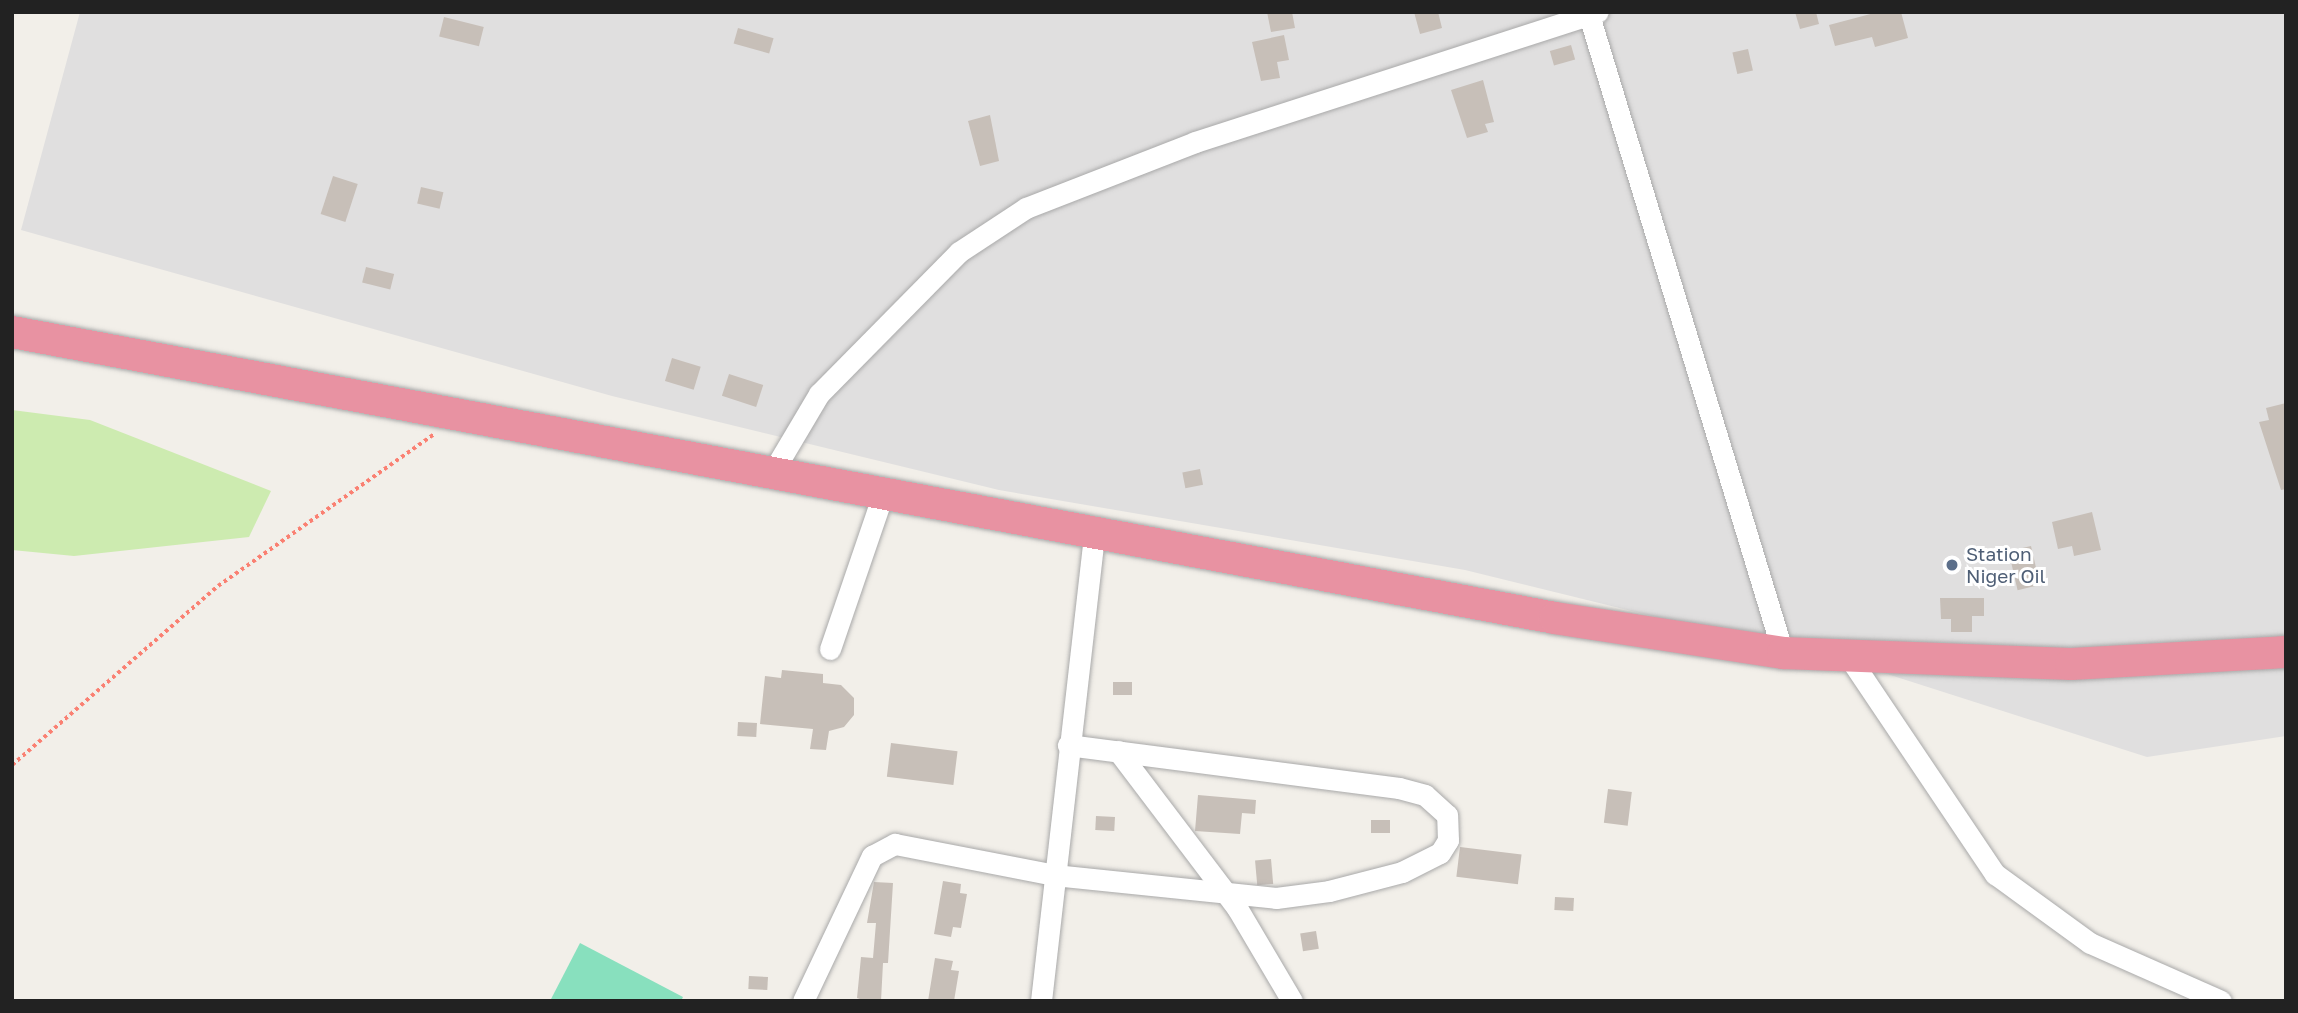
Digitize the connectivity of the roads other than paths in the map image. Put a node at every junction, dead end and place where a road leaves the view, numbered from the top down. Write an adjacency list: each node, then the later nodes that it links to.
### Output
1 (1592, 13): 3 (street); 8 (street)
2 (12, 332): 3 (highway)
3 (772, 473): 4 (highway)
4 (883, 494): 5 (highway); 6 (street)
5 (1094, 533): 8 (highway); 10 (street)
6 (830, 649)
7 (2286, 652): 9 (highway)
8 (1783, 653): 9 (highway)
9 (1849, 657): 17 (street)
10 (1068, 745): 11 (street); 12 (street)
11 (1118, 751): 13 (street); 13 (street)
12 (1055, 875): 13 (street); 14 (street); 15 (street)
13 (1224, 892): 16 (street)
14 (803, 1001)
15 (1041, 1001)
16 (1292, 1001)
17 (2221, 1001)

